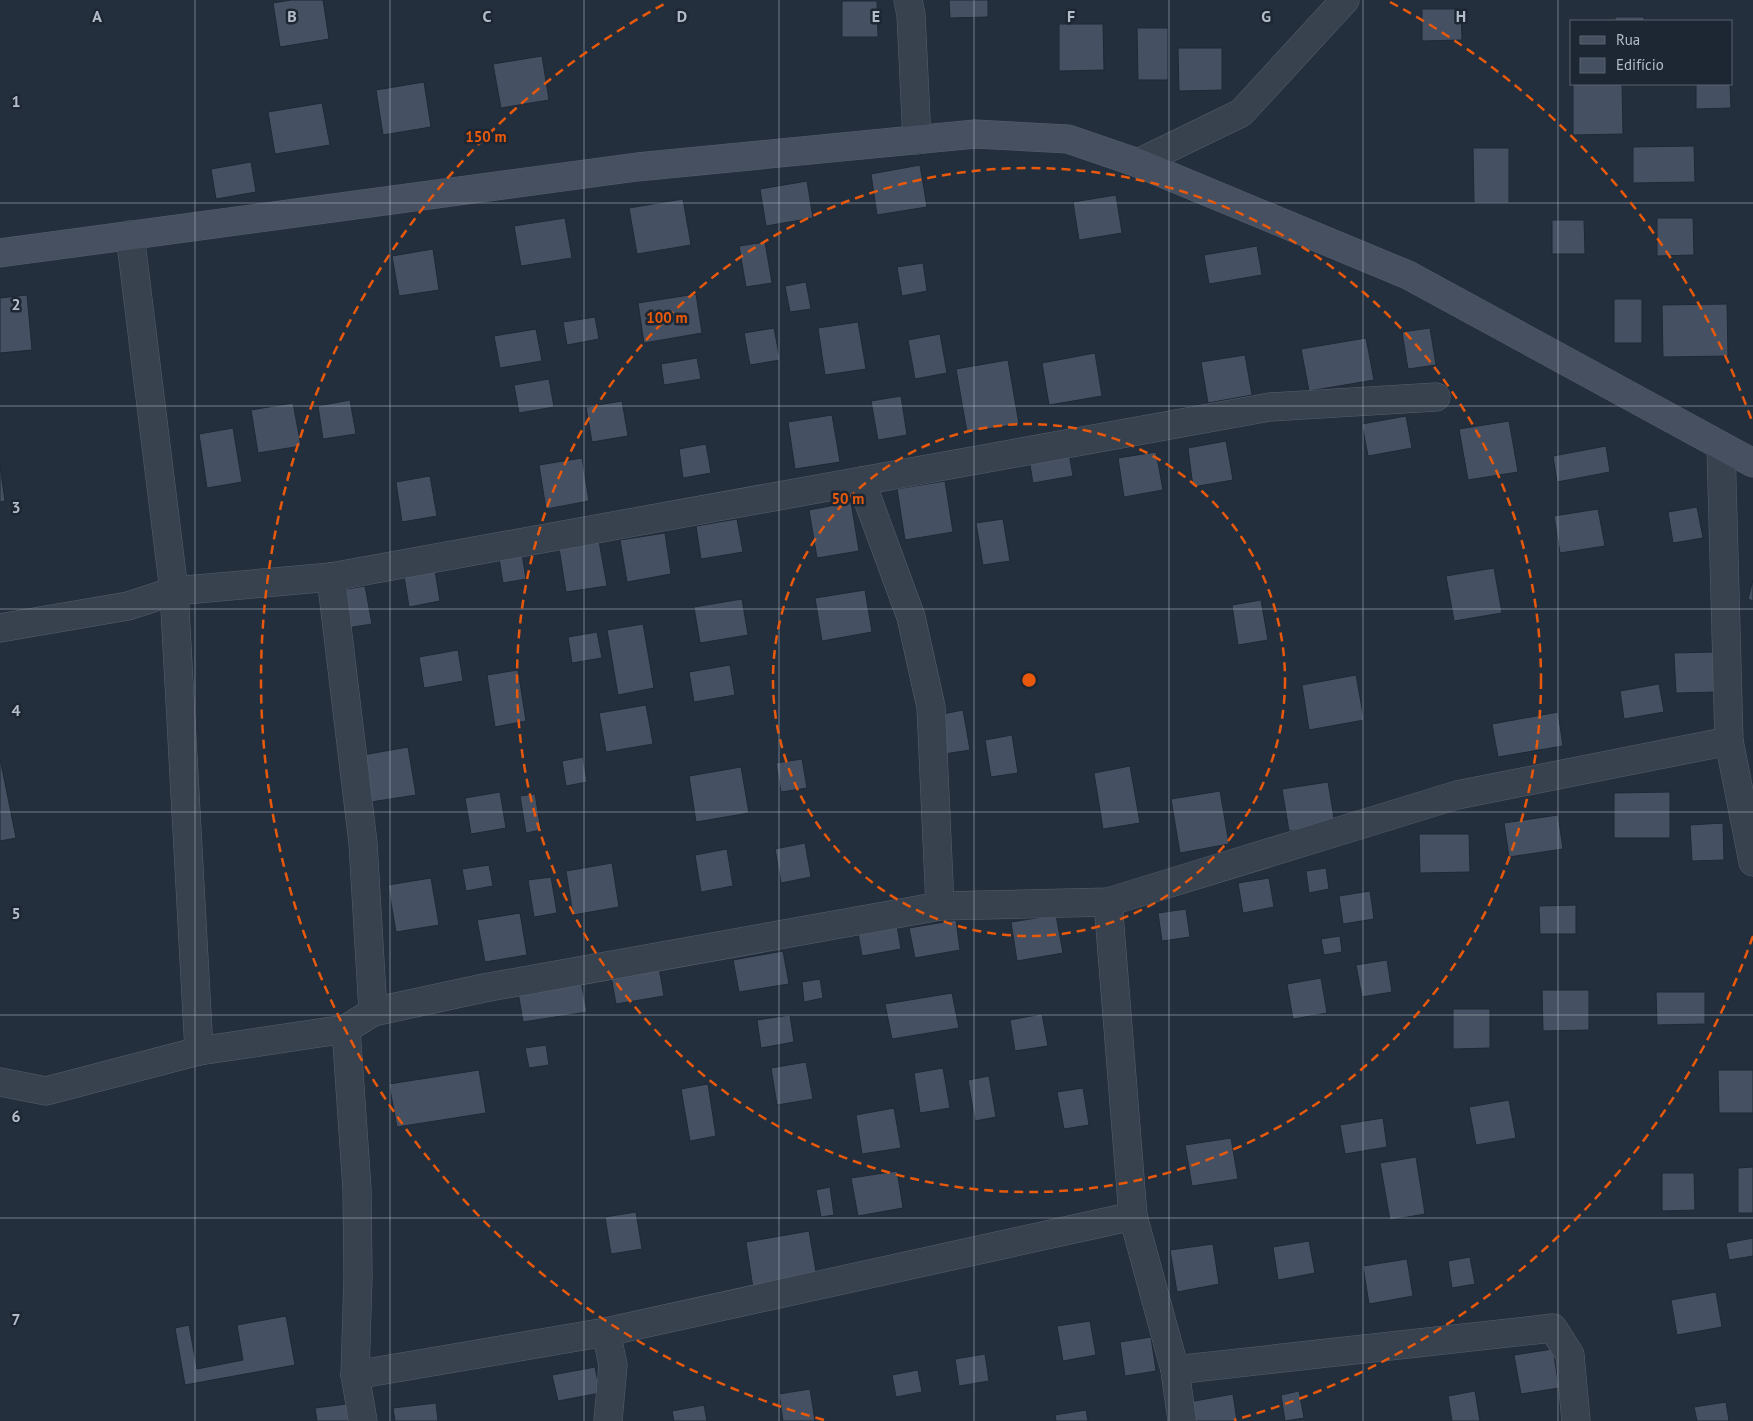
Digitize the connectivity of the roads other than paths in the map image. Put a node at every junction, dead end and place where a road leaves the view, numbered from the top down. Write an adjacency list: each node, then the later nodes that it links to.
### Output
1 (908, 0): 3 (street)
2 (1345, 0): 4 (street)
3 (917, 140): 4 (main road); 5 (main road)
4 (1138, 164): 8 (main road)
5 (130, 235): 6 (main road); 12 (street)
6 (0, 253)
7 (1436, 398): 10 (street)
8 (1721, 446): 9 (main road); 14 (street)
9 (1753, 463)
10 (861, 481): 11 (street); 17 (street)
11 (331, 577): 12 (street); 18 (street)
12 (174, 591): 13 (street); 20 (street)
13 (0, 628)
14 (1729, 741): 15 (street); 16 (street)
15 (1753, 862)
16 (1108, 902): 17 (street); 22 (street)
17 (940, 906): 18 (street)
18 (373, 1012): 19 (street)
19 (346, 1029): 20 (street); 25 (street)
20 (199, 1051): 21 (street)
21 (0, 1082)
22 (1133, 1216): 23 (street); 24 (street)
23 (606, 1332): 25 (street); 27 (street)
24 (1175, 1370): 28 (street); 29 (street)
25 (355, 1375): 26 (street)
26 (363, 1421)
27 (608, 1421)
28 (1182, 1421)
29 (1576, 1421)

